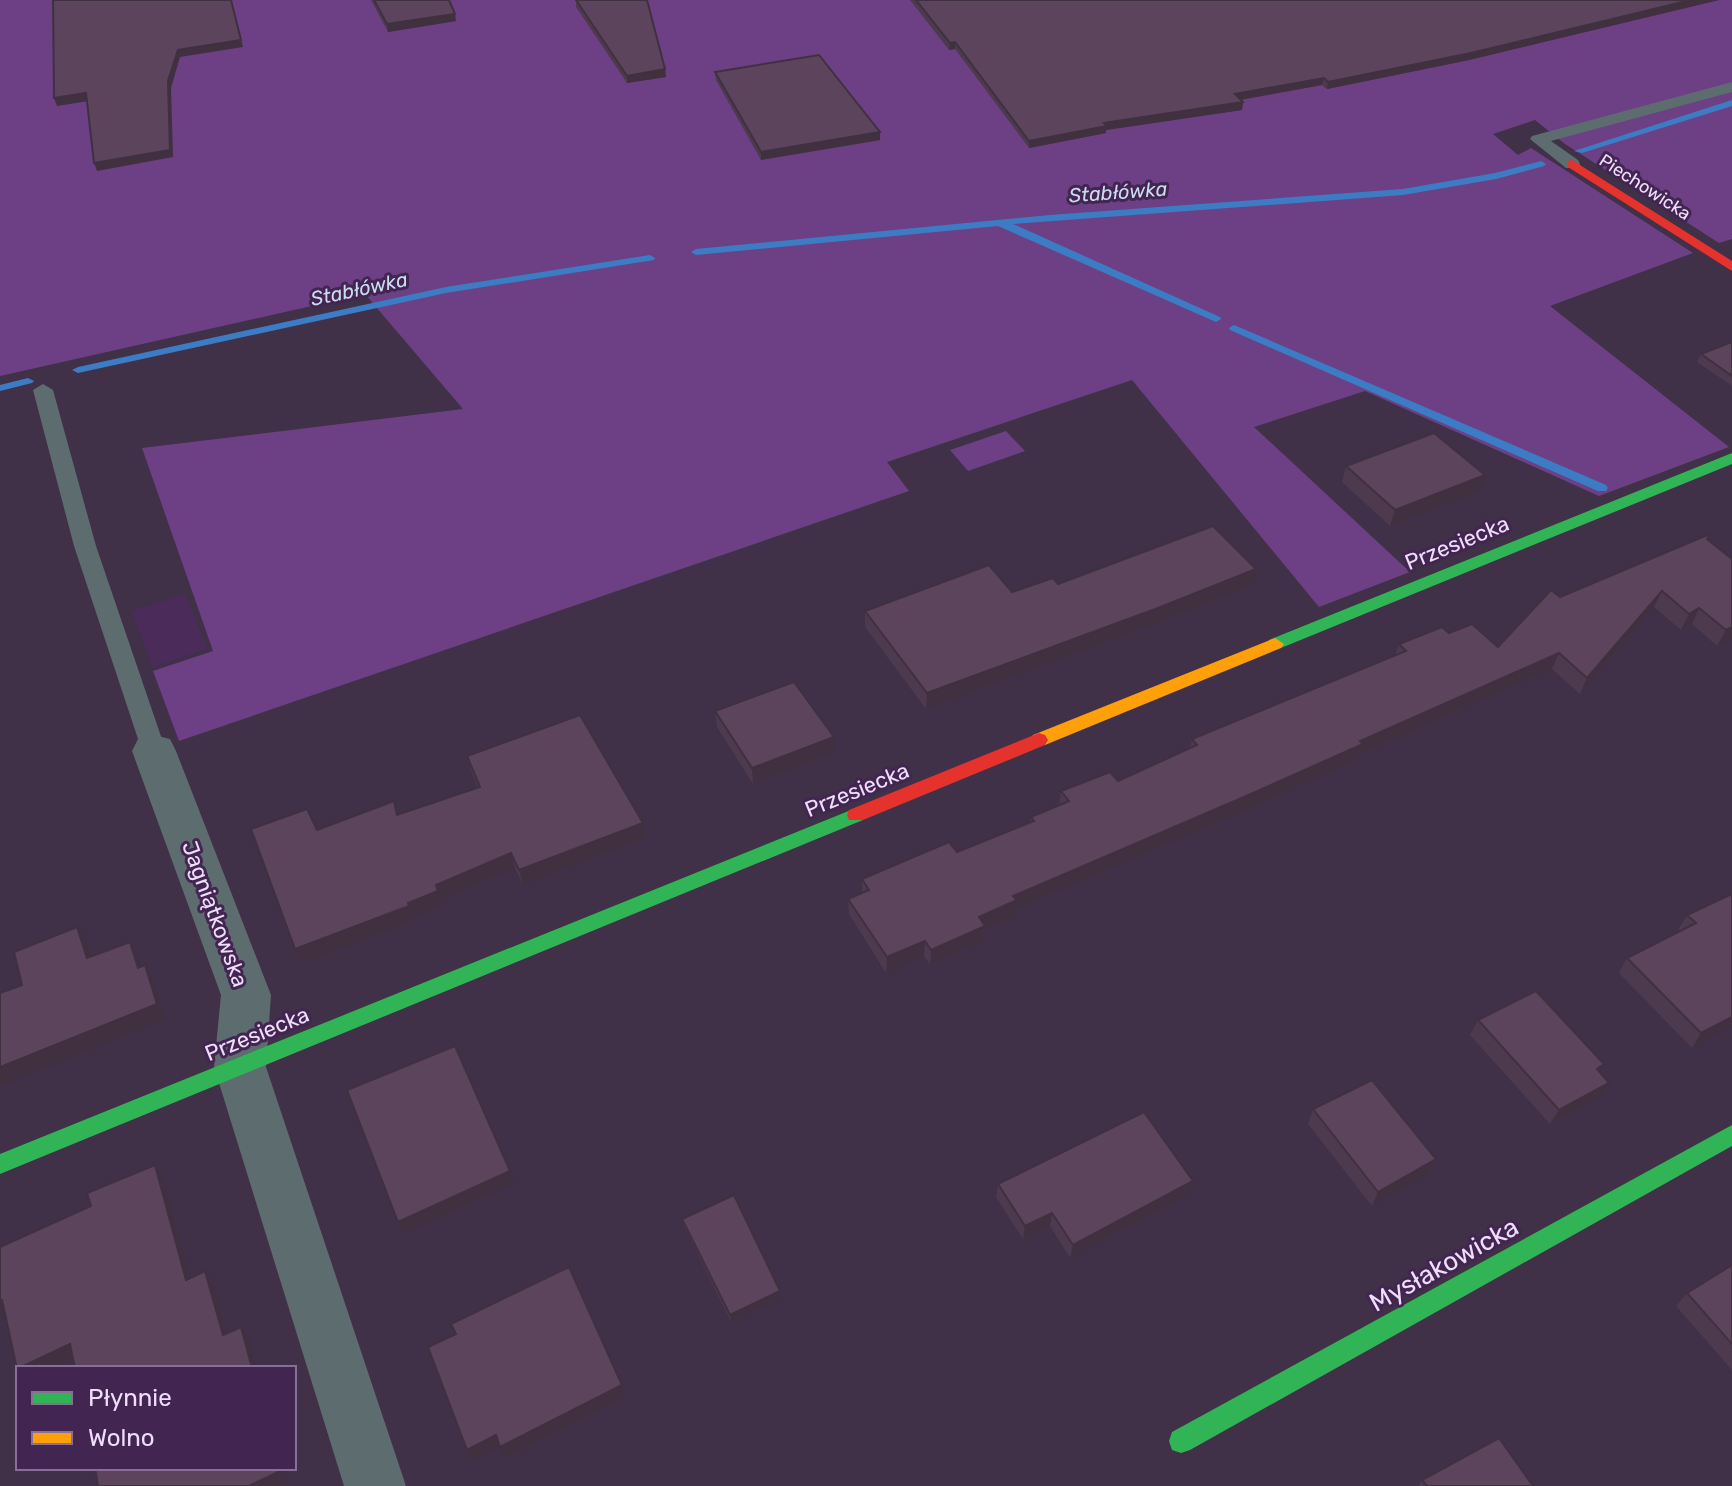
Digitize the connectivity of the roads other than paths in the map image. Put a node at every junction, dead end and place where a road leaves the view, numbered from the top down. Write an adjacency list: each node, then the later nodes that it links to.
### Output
1 (1732, 87): 2 (lane, Piechowicka)
2 (1572, 164): 4 (street, Piechowicka)
3 (1732, 248): 4 (lane)
4 (1712, 255): 5 (street, Piechowicka)
5 (1732, 267)
6 (43, 390): 8 (lane, Jagniątkowska)
7 (1732, 458): 9 (street, Przesiecka)
8 (154, 751): 9 (street, Jagniątkowska)
9 (240, 1067): 11 (street, Przesiecka); 13 (street, Jagniątkowska)
10 (1732, 1135): 12 (street, Mysłakowicka)
11 (0, 1164)
12 (1181, 1441)
13 (375, 1486)

